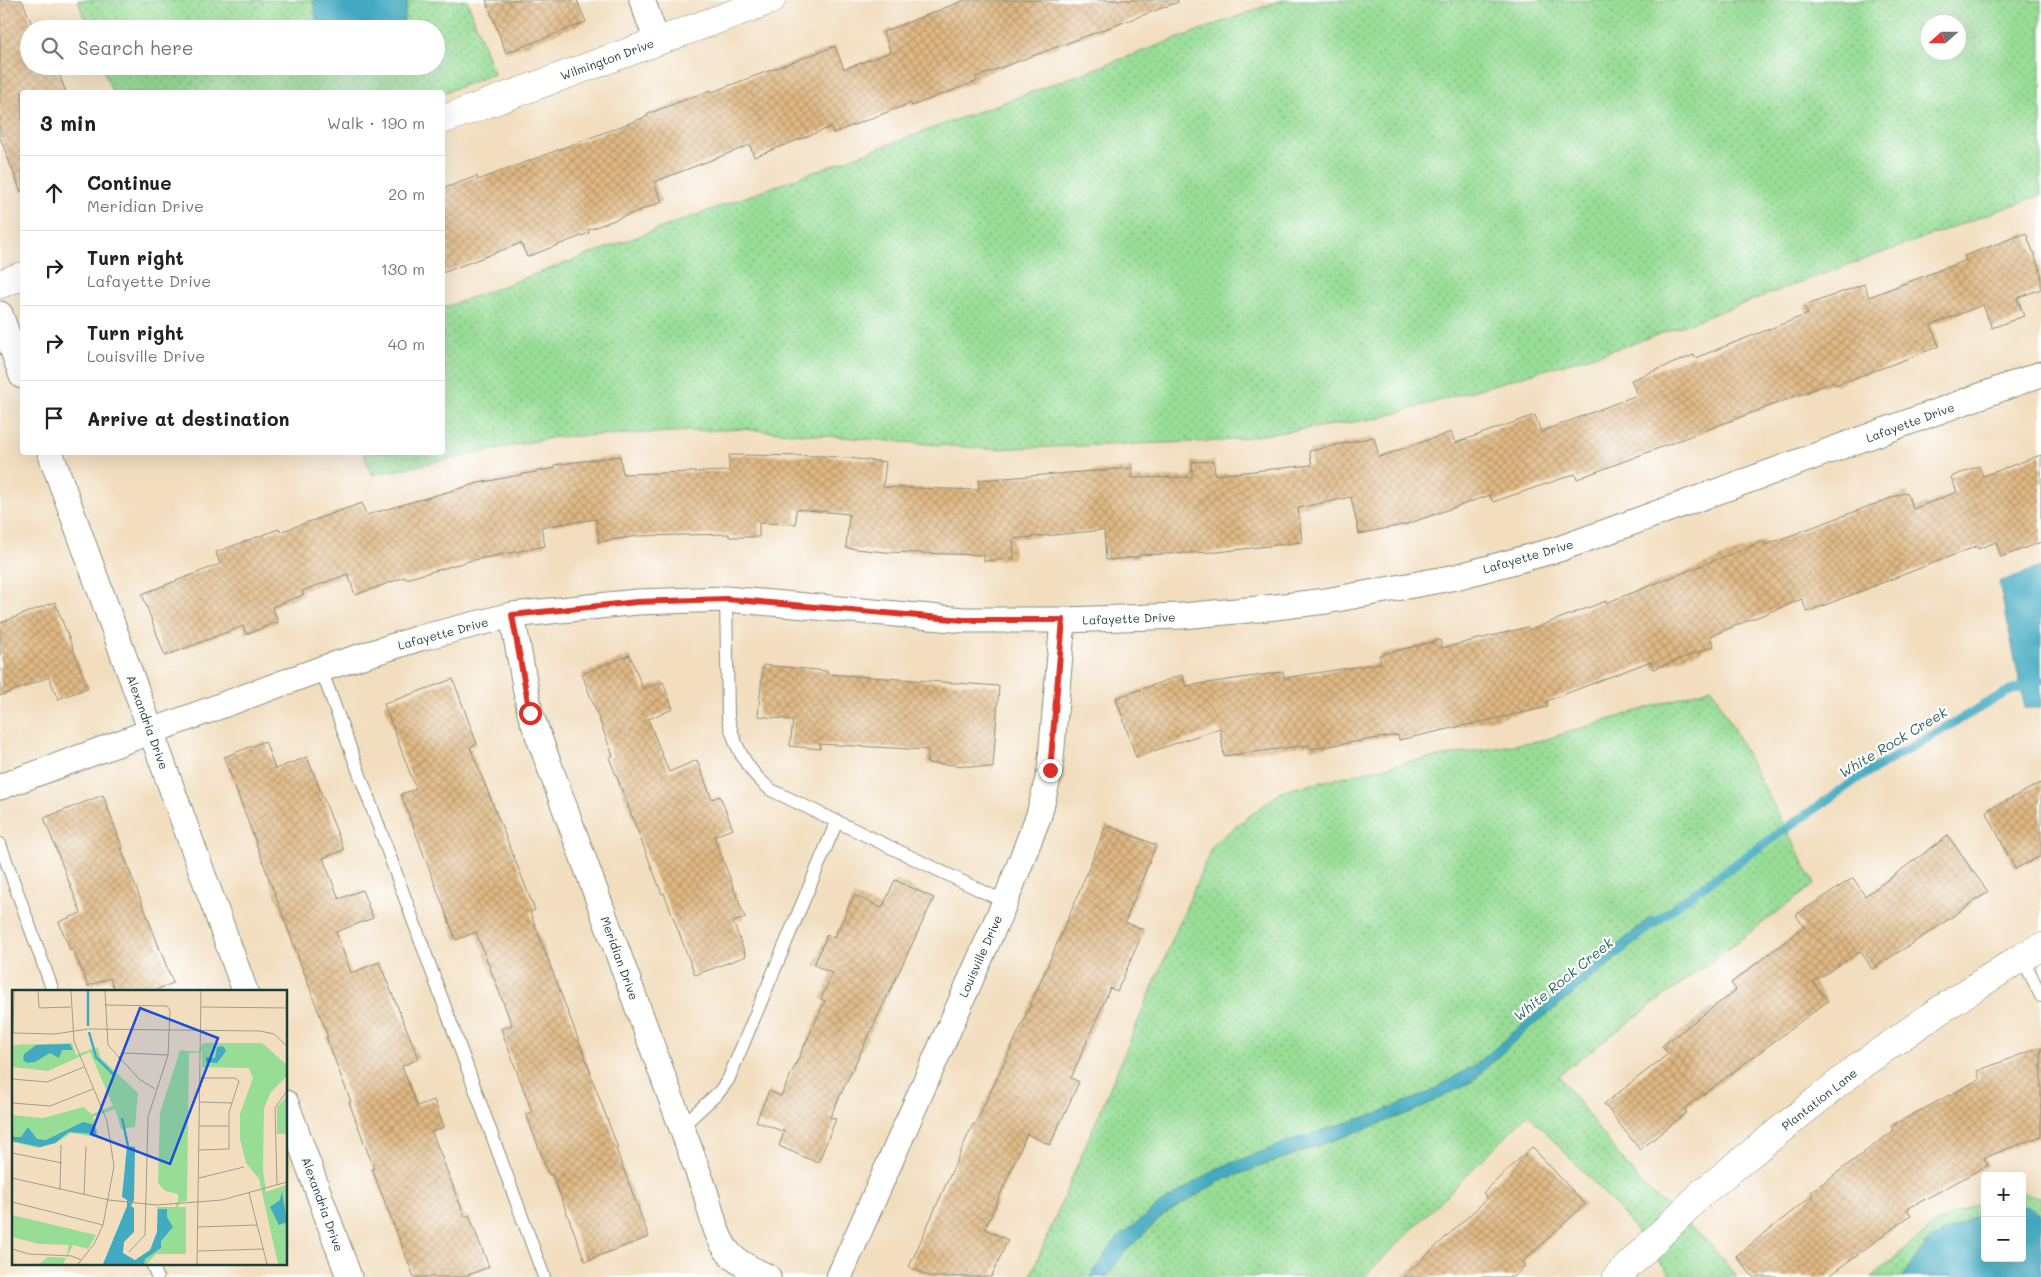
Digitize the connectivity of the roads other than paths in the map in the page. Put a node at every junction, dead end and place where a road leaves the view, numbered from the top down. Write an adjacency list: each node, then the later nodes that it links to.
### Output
1 (642, 0): 3 (street)
2 (771, 0): 3 (street, Wilmington Drive)
3 (657, 41): 4 (street, Wilmington Drive)
4 (445, 119)
5 (20, 277): 6 (street)
6 (0, 284)
7 (0, 314): 8 (street)
8 (20, 370)
9 (2041, 374): 13 (street, Lafayette Drive)
10 (51, 455): 15 (street, Alexandria Drive)
11 (726, 599): 12 (street, Lafayette Drive); 13 (street, Lafayette Drive); 17 (lane)
12 (512, 615): 14 (street, Lafayette Drive); 25 (street, Meridian Drive)
13 (1063, 620): 19 (street, Louisville Drive)
14 (321, 670): 15 (street, Lafayette Drive); 29 (lane)
15 (152, 732): 16 (street, Lafayette Drive); 22 (street, Alexandria Drive)
16 (0, 787)
17 (837, 821): 19 (lane); 25 (lane)
18 (0, 844): 21 (lane)
19 (1005, 902): 31 (street, Louisville Drive)
20 (2031, 952): 23 (lane); 32 (street, Plantation Lane)
21 (53, 990)
22 (246, 990)
23 (2041, 996)
24 (288, 1109): 28 (street, Alexandria Drive)
25 (681, 1127): 30 (street, Meridian Drive)
26 (152, 1264): 27 (lane)
27 (157, 1277)
28 (349, 1277)
29 (544, 1277)
30 (768, 1277)
31 (839, 1277)
32 (1617, 1277)

